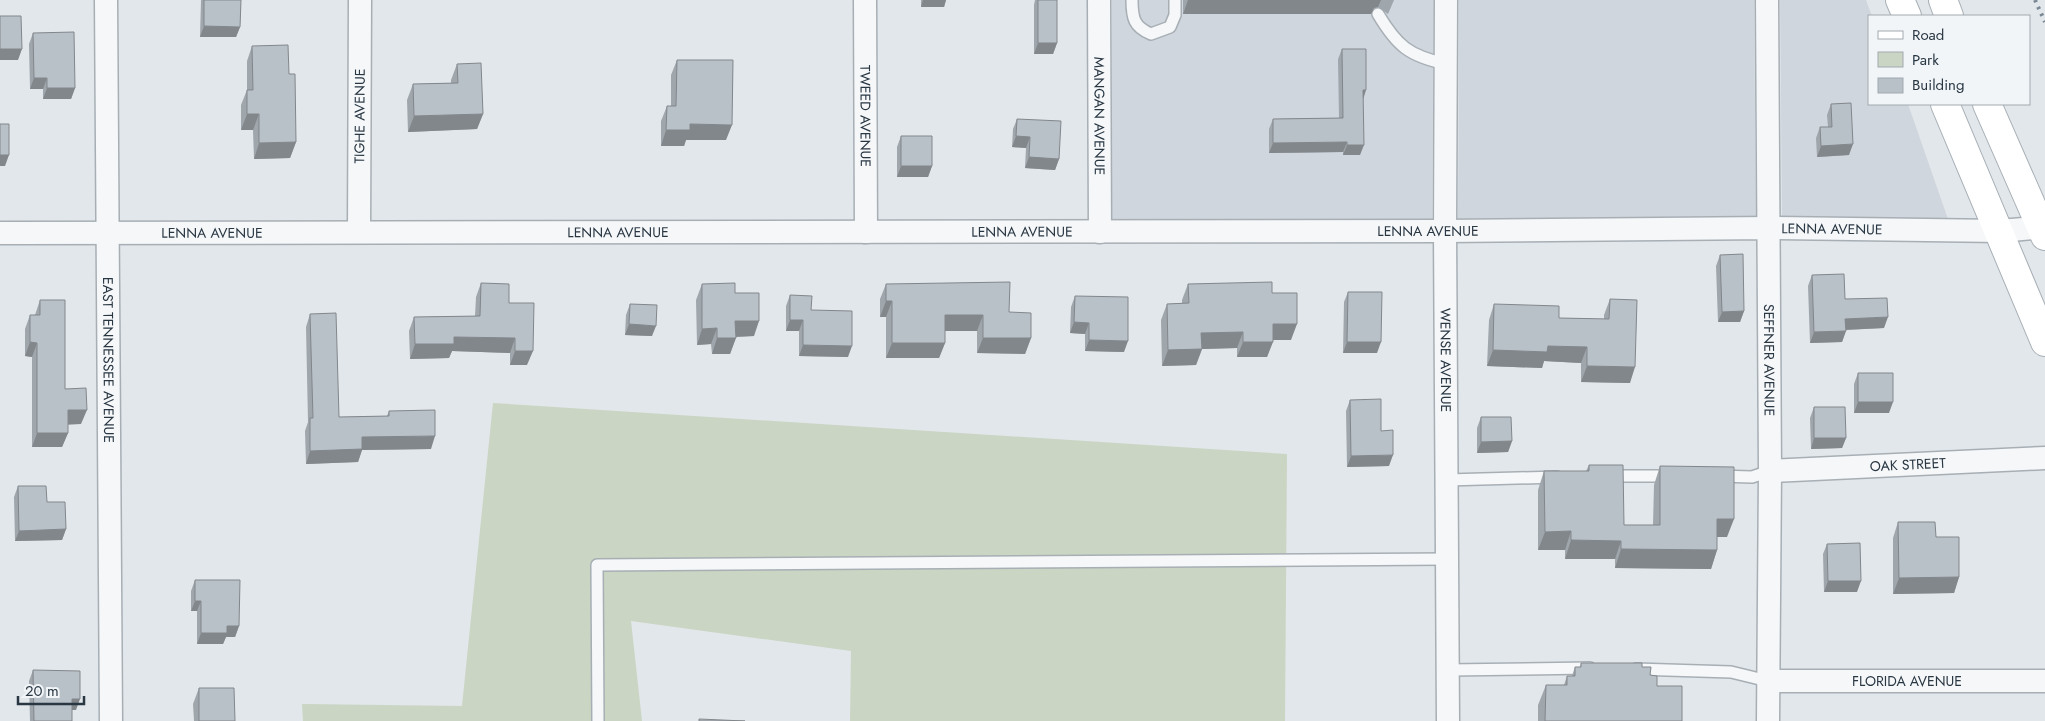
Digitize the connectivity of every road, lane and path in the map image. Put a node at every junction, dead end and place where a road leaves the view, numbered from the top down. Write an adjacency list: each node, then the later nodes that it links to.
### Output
1 (106, 0): 20 (street, EAST TENNESSEE AVENUE)
2 (360, 0): 21 (street, TIGHE AVENUE)
3 (865, 0): 22 (street, TWEED AVENUE)
4 (1100, 0): 23 (street, MANGAN AVENUE)
5 (1132, 0): 6 (lane)
6 (1175, 0)
7 (1446, 0): 14 (street, WENSE AVENUE)
8 (1767, 0): 17 (street, SEFFNER AVENUE)
9 (1900, 0): 12 (main road)
10 (1942, 0): 13 (main road)
11 (1378, 14): 14 (lane)
12 (1907, 15)
13 (1949, 15)
14 (1446, 64): 24 (street, WENSE AVENUE)
15 (1945, 105): 19 (main road)
16 (1987, 105): 18 (main road)
17 (1769, 228): 19 (street, LENNA AVENUE); 24 (street, LENNA AVENUE); 28 (street, SEFFNER AVENUE)
18 (2044, 230): 19 (street, LENNA AVENUE)
19 (2000, 231): 26 (main road)
20 (107, 232): 21 (street, LENNA AVENUE); 25 (street, LENNA AVENUE); 40 (street, EAST TENNESSEE AVENUE)
21 (359, 232): 22 (street, LENNA AVENUE)
22 (866, 232): 23 (street, LENNA AVENUE)
23 (1100, 232): 24 (street, LENNA AVENUE)
24 (1445, 232): 33 (street, WENSE AVENUE)
25 (0, 233)
26 (2045, 342)
27 (2045, 458): 28 (street, OAK STREET)
28 (1770, 471): 31 (lane); 38 (street, SEFFNER AVENUE)
29 (1598, 476): 30 (lane)
30 (1684, 476)
31 (1704, 476)
32 (1569, 477): 33 (lane)
33 (1447, 480): 34 (street, WENSE AVENUE)
34 (1447, 559): 37 (street, WENSE AVENUE); 41 (lane)
35 (1602, 668): 37 (lane)
36 (1624, 668): 38 (lane)
37 (1448, 670): 42 (street, WENSE AVENUE)
38 (1768, 681): 39 (street, FLORIDA AVENUE); 43 (street, SEFFNER AVENUE)
39 (2045, 681)
40 (111, 721)
41 (598, 721)
42 (1448, 721)
43 (1768, 721)

